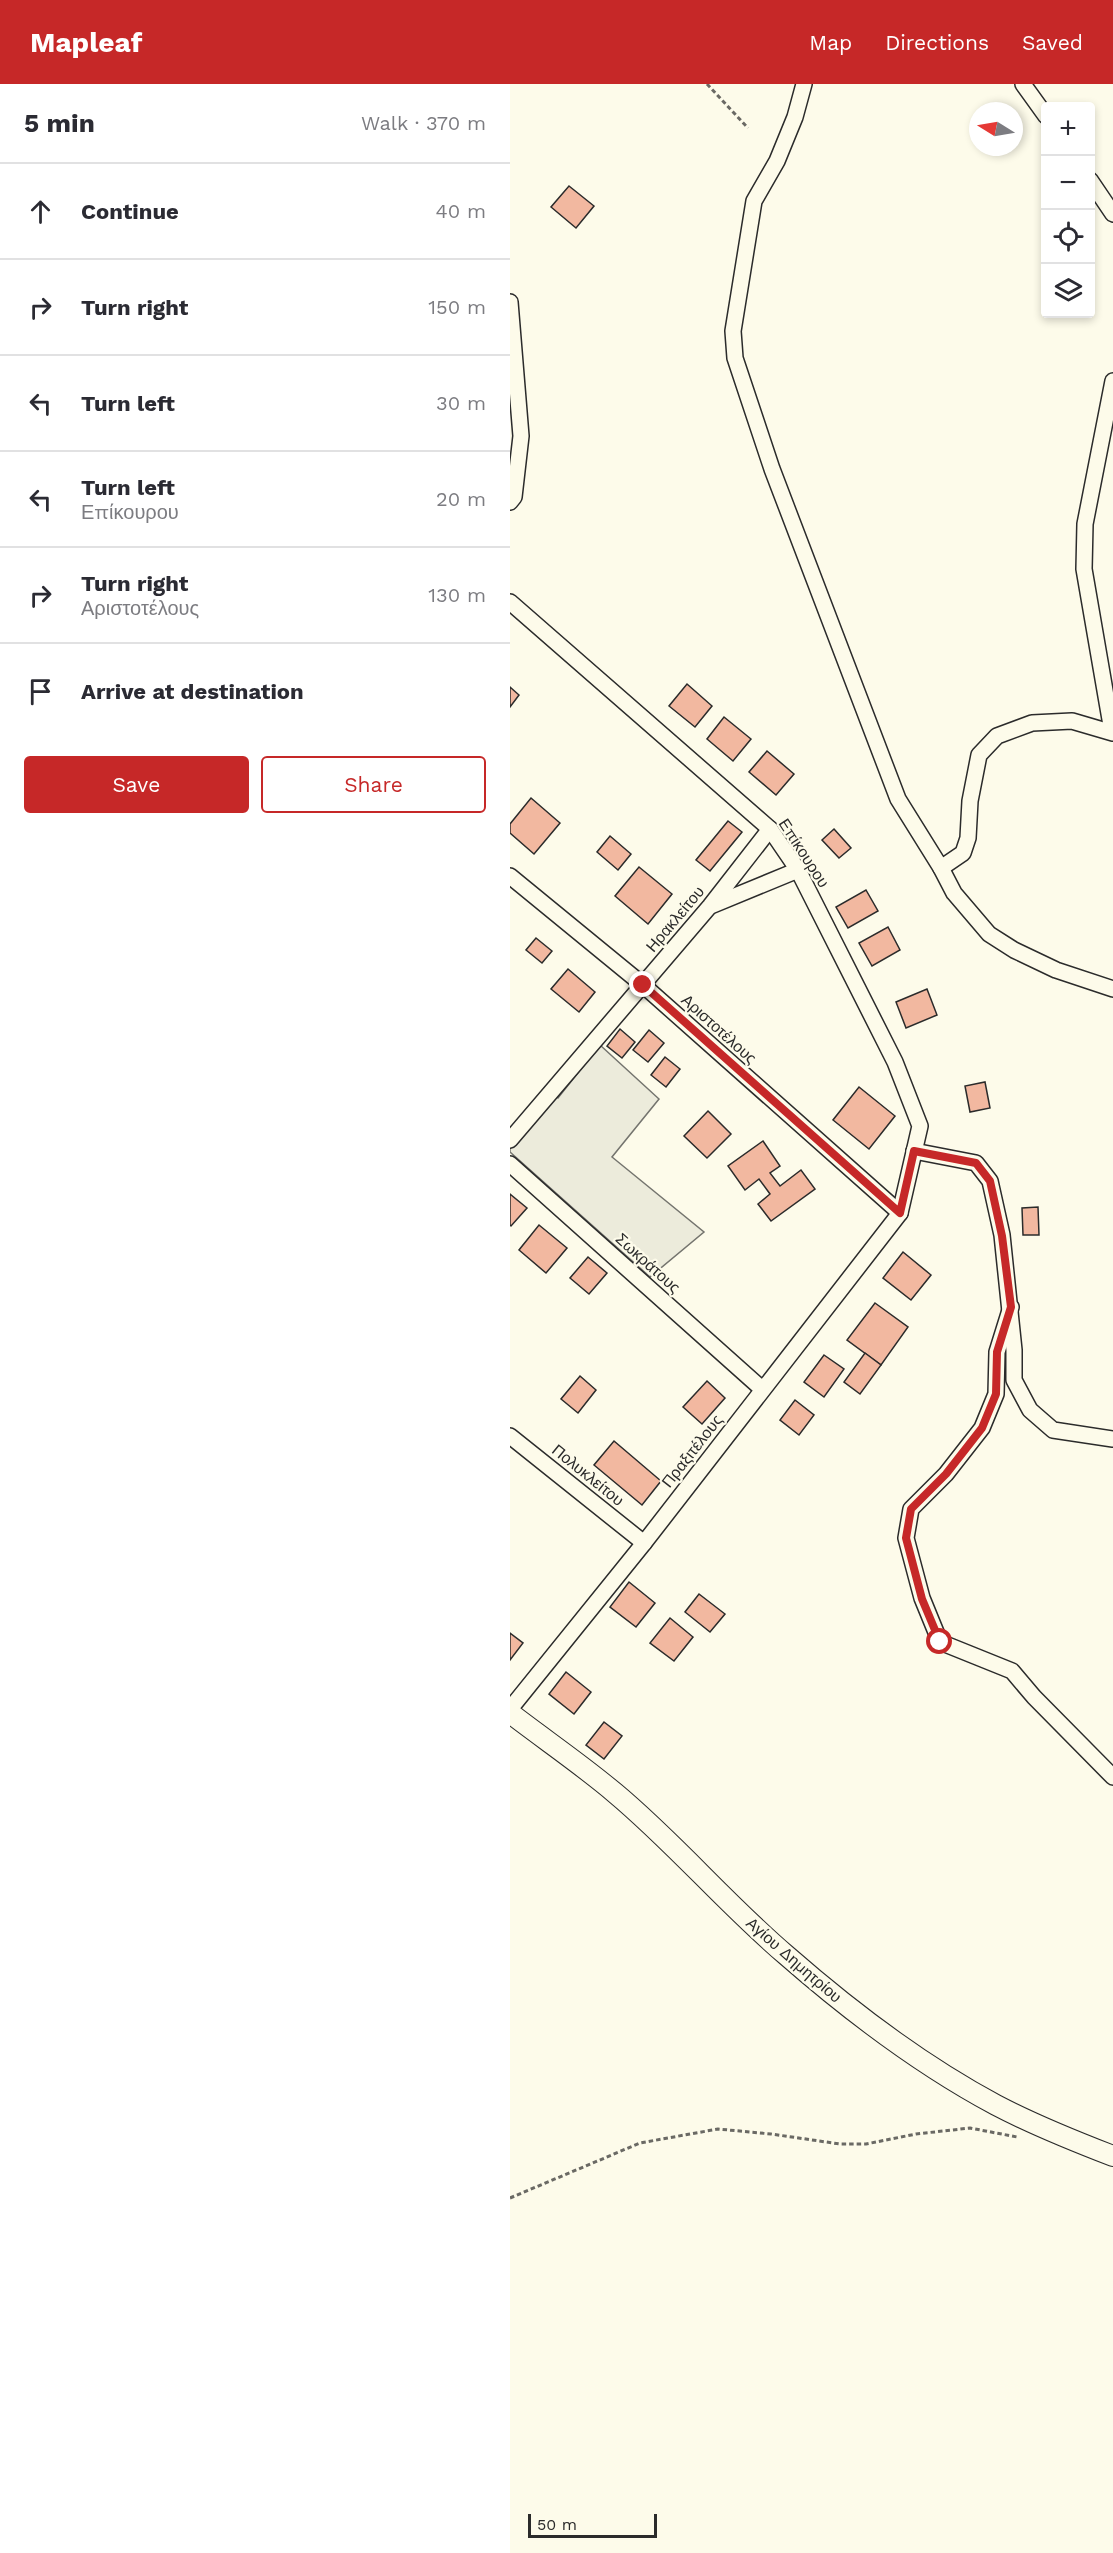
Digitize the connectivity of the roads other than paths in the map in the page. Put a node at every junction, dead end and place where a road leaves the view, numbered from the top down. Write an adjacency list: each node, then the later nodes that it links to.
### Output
1 (804, 84): 12 (street)
2 (1023, 84): 3 (street)
3 (1041, 110)
4 (1095, 187): 5 (street)
5 (1113, 214)
6 (510, 302): 8 (street)
7 (1113, 381): 10 (street)
8 (510, 502)
9 (510, 602): 11 (street, Επίκουρου)
10 (1113, 732): 12 (street)
11 (770, 829): 13 (street, Επίκουρου); 15 (street, Ηρακλείτου)
12 (941, 868): 17 (street)
13 (798, 870): 15 (street); 19 (street, Επίκουρου)
14 (510, 876): 16 (street, Αριστοτέλους)
15 (710, 906): 16 (street, Ηρακλείτου)
16 (643, 985): 18 (street, Ηρακλείτου); 21 (street, Αριστοτέλους)
17 (1113, 988)
18 (510, 1140)
19 (914, 1151): 21 (street, Επίκουρου); 22 (street)
20 (510, 1164): 23 (street, Σωκράτους)
21 (900, 1213): 23 (street, Πραξιτέλους)
22 (1011, 1307): 25 (street); 28 (street)
23 (762, 1389): 26 (street, Πραξιτέλους)
24 (510, 1436): 26 (street, Πολυκλείτου)
25 (1113, 1439)
26 (644, 1543): 27 (street, Πραξιτέλους)
27 (510, 1711): 29 (street, Αγίου Δημητρίου)
28 (1113, 1777)
29 (1113, 2156)

